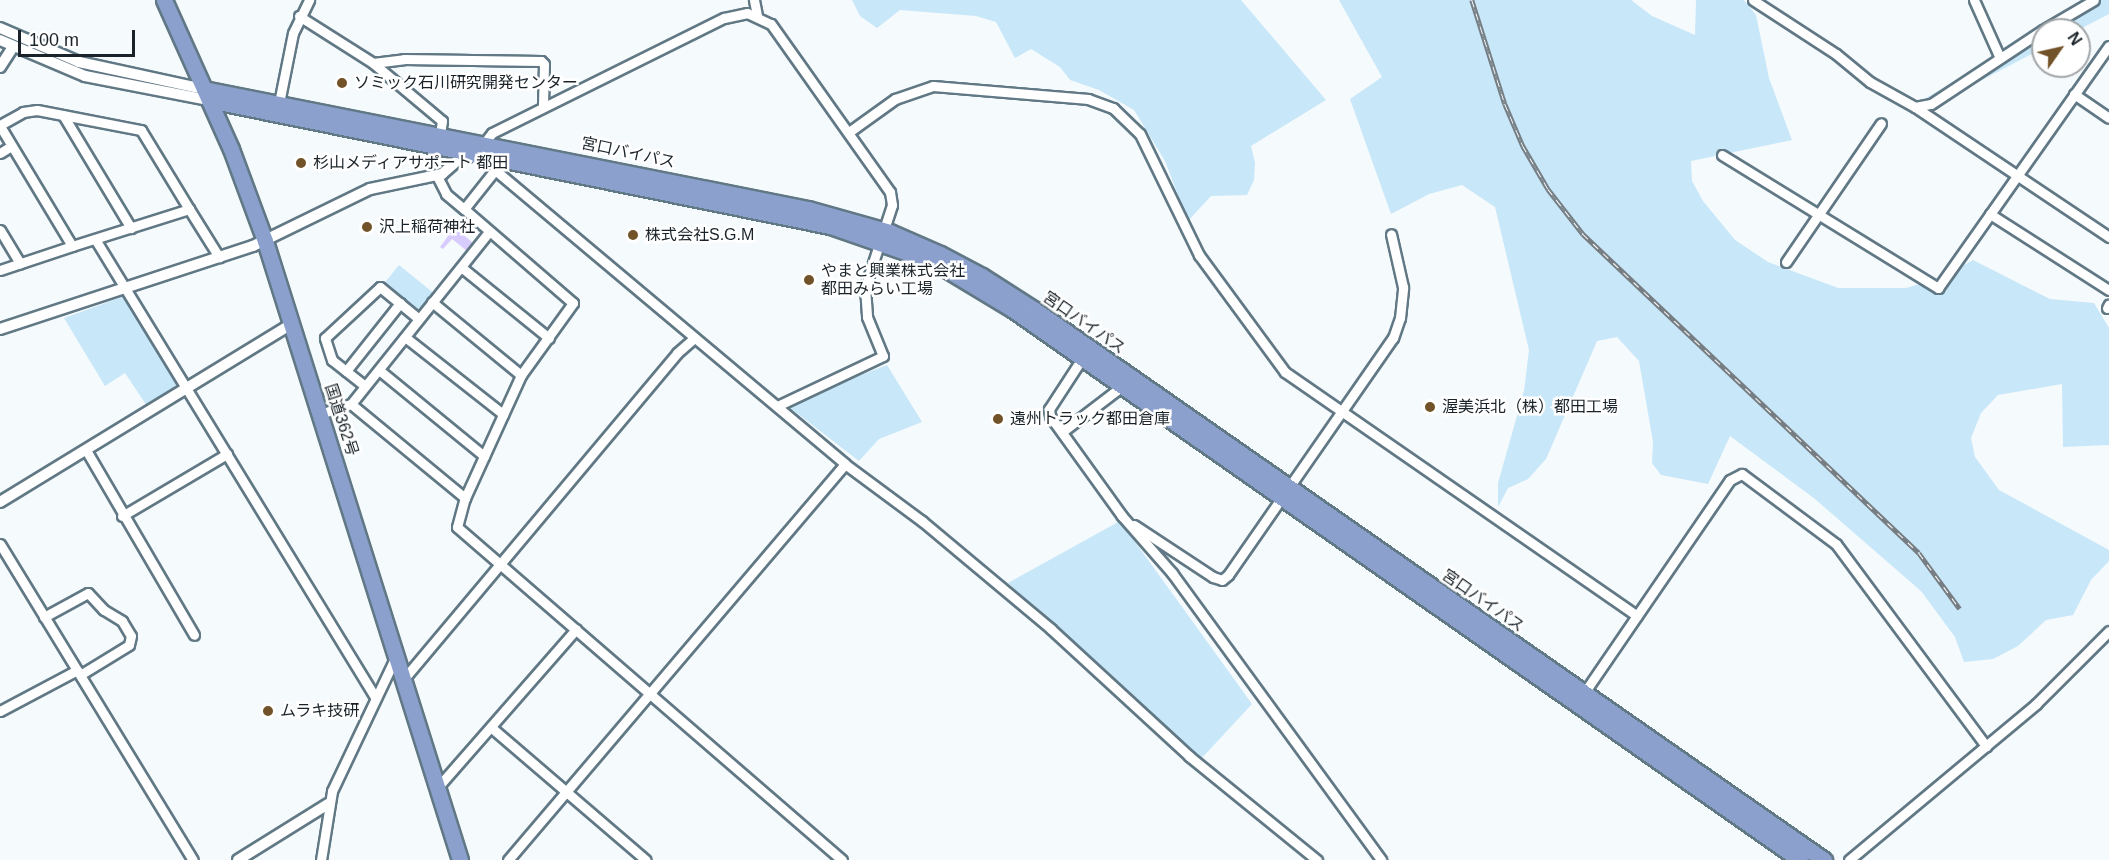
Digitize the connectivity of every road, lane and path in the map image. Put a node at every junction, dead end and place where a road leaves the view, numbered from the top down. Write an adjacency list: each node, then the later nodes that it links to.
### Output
1 (164, 0): 19 (highway, 国道362号)
2 (309, 0): 8 (street)
3 (754, 0): 7 (street)
4 (1753, 0): 22 (street)
5 (1974, 0): 15 (street)
6 (2094, 0): 9 (street)
7 (758, 15): 21 (street); 27 (street)
8 (299, 16): 16 (street); 20 (street)
9 (2063, 18)
10 (0, 28): 19 (street)
11 (2031, 37): 15 (street)
12 (0, 40): 14 (street)
13 (2109, 46): 18 (street)
14 (13, 47): 17 (street); 19 (street)
15 (1999, 56): 22 (street)
16 (373, 63): 21 (street); 28 (street)
17 (0, 67)
18 (2074, 93): 24 (street); 35 (street)
19 (206, 95): 20 (highway, 宮口バイパス); 32 (highway, 宮口バイパス); 47 (highway, 国道362号)
20 (279, 103): 28 (highway, 宮口バイパス)
21 (543, 106): 29 (street)
22 (1915, 107): 35 (street)
23 (63, 115): 26 (street); 36 (street); 40 (street)
24 (2109, 118)
25 (1881, 123): 39 (street)
26 (0, 126): 30 (street)
27 (849, 132): 44 (street); 73 (street)
28 (440, 134): 29 (highway, 宮口バイパス)
29 (485, 142): 44 (highway, 宮口バイパス)
30 (11, 146): 31 (street); 48 (street)
31 (0, 153)
32 (465, 154): 34 (street); 44 (highway, 宮口バイパス)
33 (1722, 155): 39 (street)
34 (437, 176): 37 (street); 47 (street)
35 (2016, 177): 38 (street); 45 (street)
36 (189, 209): 40 (street); 49 (street)
37 (464, 209): 42 (street); 63 (street)
38 (1990, 214): 39 (street); 55 (street)
39 (1818, 215): 50 (street)
40 (131, 228): 46 (street)
41 (0, 230): 51 (street)
42 (489, 232): 52 (street); 62 (street)
43 (1391, 234): 73 (street)
44 (883, 236): 64 (highway, 宮口バイパス); 72 (street); 81 (highway, 宮口バイパス)
45 (2109, 237)
46 (95, 239): 48 (street); 54 (street)
47 (265, 241): 49 (street); 59 (highway, 国道362号)
48 (72, 246): 51 (street)
49 (219, 256): 54 (street)
50 (1786, 262)
51 (20, 263): 53 (street)
52 (461, 267): 56 (street); 62 (street)
53 (0, 270)
54 (126, 290): 60 (street); 70 (street)
55 (2109, 290)
56 (432, 302): 58 (street); 67 (street)
57 (400, 303): 58 (street); 66 (street); 66 (street)
58 (419, 319): 61 (street)
59 (292, 324): 70 (street); 74 (highway, 国道362号)
60 (0, 329)
61 (405, 337): 65 (street); 75 (street)
62 (549, 338): 67 (street)
63 (694, 338): 72 (street); 87 (street)
64 (1082, 360): 69 (highway, 宮口バイパス); 76 (street)
65 (379, 369): 68 (street); 79 (street)
66 (346, 371): 68 (street)
67 (521, 375): 75 (street)
68 (365, 386): 71 (street)
69 (1121, 387): 76 (street); 81 (highway, 宮口バイパス)
70 (187, 388): 77 (street); 78 (street)
71 (351, 404): 74 (street); 82 (street)
72 (777, 406): 80 (street)
73 (1343, 412): 81 (street); 88 (street)
74 (320, 414): 93 (highway, 国道362号)
75 (503, 414): 79 (street)
76 (1062, 432): 85 (street)
77 (86, 450): 83 (street); 84 (street)
78 (227, 454): 84 (street); 98 (street)
79 (484, 456): 82 (street)
80 (845, 464): 96 (street); 112 (street)
81 (1285, 493): 85 (street); 97 (highway, 宮口バイパス); 114 (highway, 宮口バイパス)
82 (465, 498): 87 (street)
83 (0, 502)
84 (122, 516): 92 (street)
85 (1124, 519): 113 (street)
86 (0, 544): 89 (street)
87 (502, 565): 90 (street); 95 (street)
88 (1637, 616): 97 (street); 101 (street)
89 (44, 617): 94 (street); 94 (street)
90 (576, 629): 96 (street); 100 (street)
91 (2109, 631): 101 (street)
92 (194, 635)
93 (396, 656): 95 (highway, 国道362号); 98 (street)
94 (79, 673): 99 (street); 105 (street)
95 (402, 681): 102 (highway, 国道362号)
96 (648, 693): 103 (street); 111 (street)
97 (1584, 693): 115 (highway, 宮口バイパス)
98 (375, 697): 104 (street)
99 (0, 711)
100 (492, 729): 102 (street); 103 (street)
101 (1986, 746): 116 (street)
102 (437, 788): 108 (highway, 国道362号)
103 (564, 791): 109 (street); 110 (street)
104 (328, 804): 106 (street); 107 (street)
105 (193, 860)
106 (238, 860)
107 (321, 860)
108 (460, 860)
109 (508, 860)
110 (646, 860)
111 (842, 860)
112 (1317, 860)
113 (1381, 860)
114 (1800, 860)
115 (1824, 860)
116 (1849, 860)

